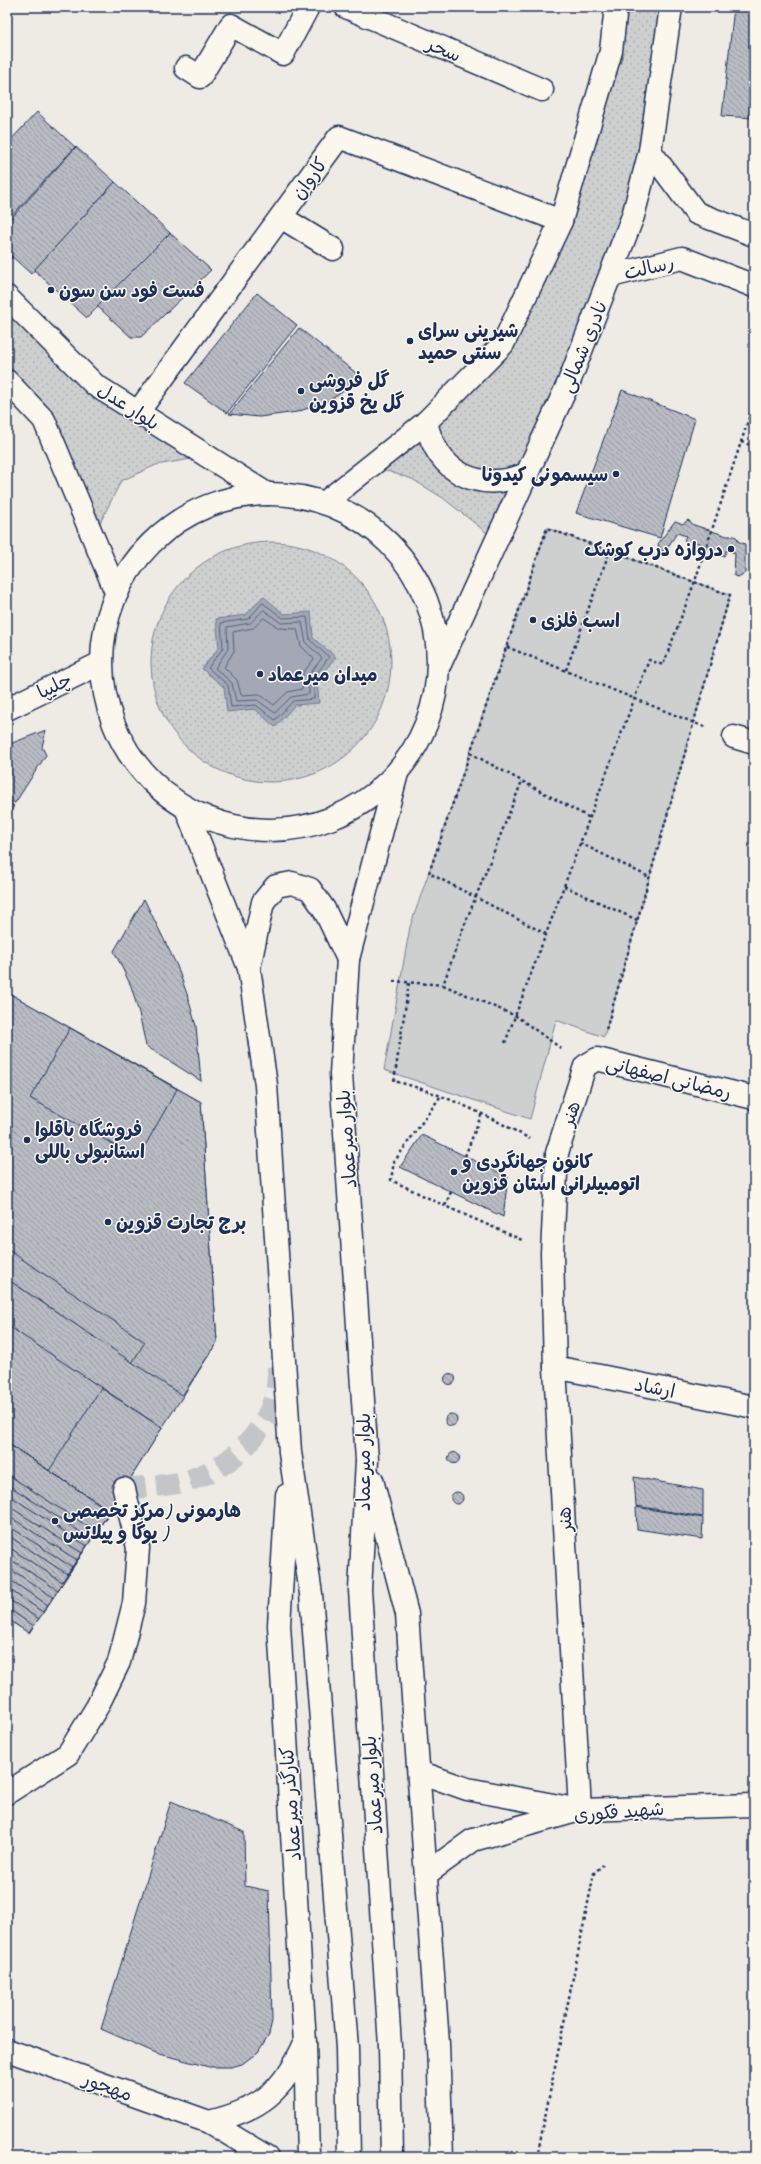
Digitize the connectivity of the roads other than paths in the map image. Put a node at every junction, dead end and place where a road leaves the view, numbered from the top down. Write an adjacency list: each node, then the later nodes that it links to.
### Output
1 (308, 7): 5 (main road)
2 (346, 7): 6 (main road, سحر)
3 (616, 7): 9 (main road)
4 (671, 7): 7 (main road, نادری شمالی)
5 (186, 68)
6 (542, 90)
7 (650, 151): 10 (main road); 12 (main road, نادری شمالی)
8 (281, 217): 9 (main road, کاروان); 11 (main road); 16 (main road, کاروان)
9 (561, 221): 17 (main road)
10 (754, 235)
11 (333, 249)
12 (611, 276): 13 (main road, رسالت); 18 (main road, نادری شمالی)
13 (754, 286)
14 (7, 297): 16 (main road, بلوار عدل)
15 (7, 381): 21 (main road)
16 (138, 412): 19 (main road, بلوار عدل)
17 (426, 422): 18 (main road); 20 (main road)
18 (527, 474): 23 (main road, نادری شمالی)
19 (267, 494): 20 (main road); 21 (main road)
20 (324, 503): 23 (main road)
21 (116, 592): 22 (main road)
22 (101, 662): 24 (main road, چلیپا); 26 (main road)
23 (439, 667): 25 (main road)
24 (7, 708)
25 (397, 773): 26 (main road); 27 (main road, بلوار میرعماد)
26 (186, 808): 28 (main road)
27 (348, 959): 28 (main road); 34 (main road, بلوار میرعماد)
28 (250, 968): 33 (main road)
29 (591, 1062): 30 (main road, رمضانی اصفهانی); 31 (main road, هنر)
30 (754, 1098)
31 (555, 1367): 32 (main road, ارشاد); 39 (main road, هنر)
32 (754, 1407)
33 (290, 1452): 41 (main road, کنارگذر میرعماد); 46 (main road)
34 (367, 1460): 36 (main road); 47 (main road, بلوار میرعماد)
35 (124, 1489): 37 (main road)
36 (419, 1772): 39 (main road); 40 (main road)
37 (7, 1793)
38 (754, 1805): 39 (main road, شهید فکوری)
39 (580, 1810): 40 (main road, شهید فکوری)
40 (426, 1874): 48 (main road)
41 (305, 2044): 43 (main road); 45 (main road, کنارگذر میرعماد)
42 (7, 2050): 43 (main road, مهجور)
43 (209, 2122): 44 (main road, مهجور)
44 (267, 2157)
45 (308, 2157)
46 (349, 2157)
47 (392, 2157)
48 (442, 2157)

